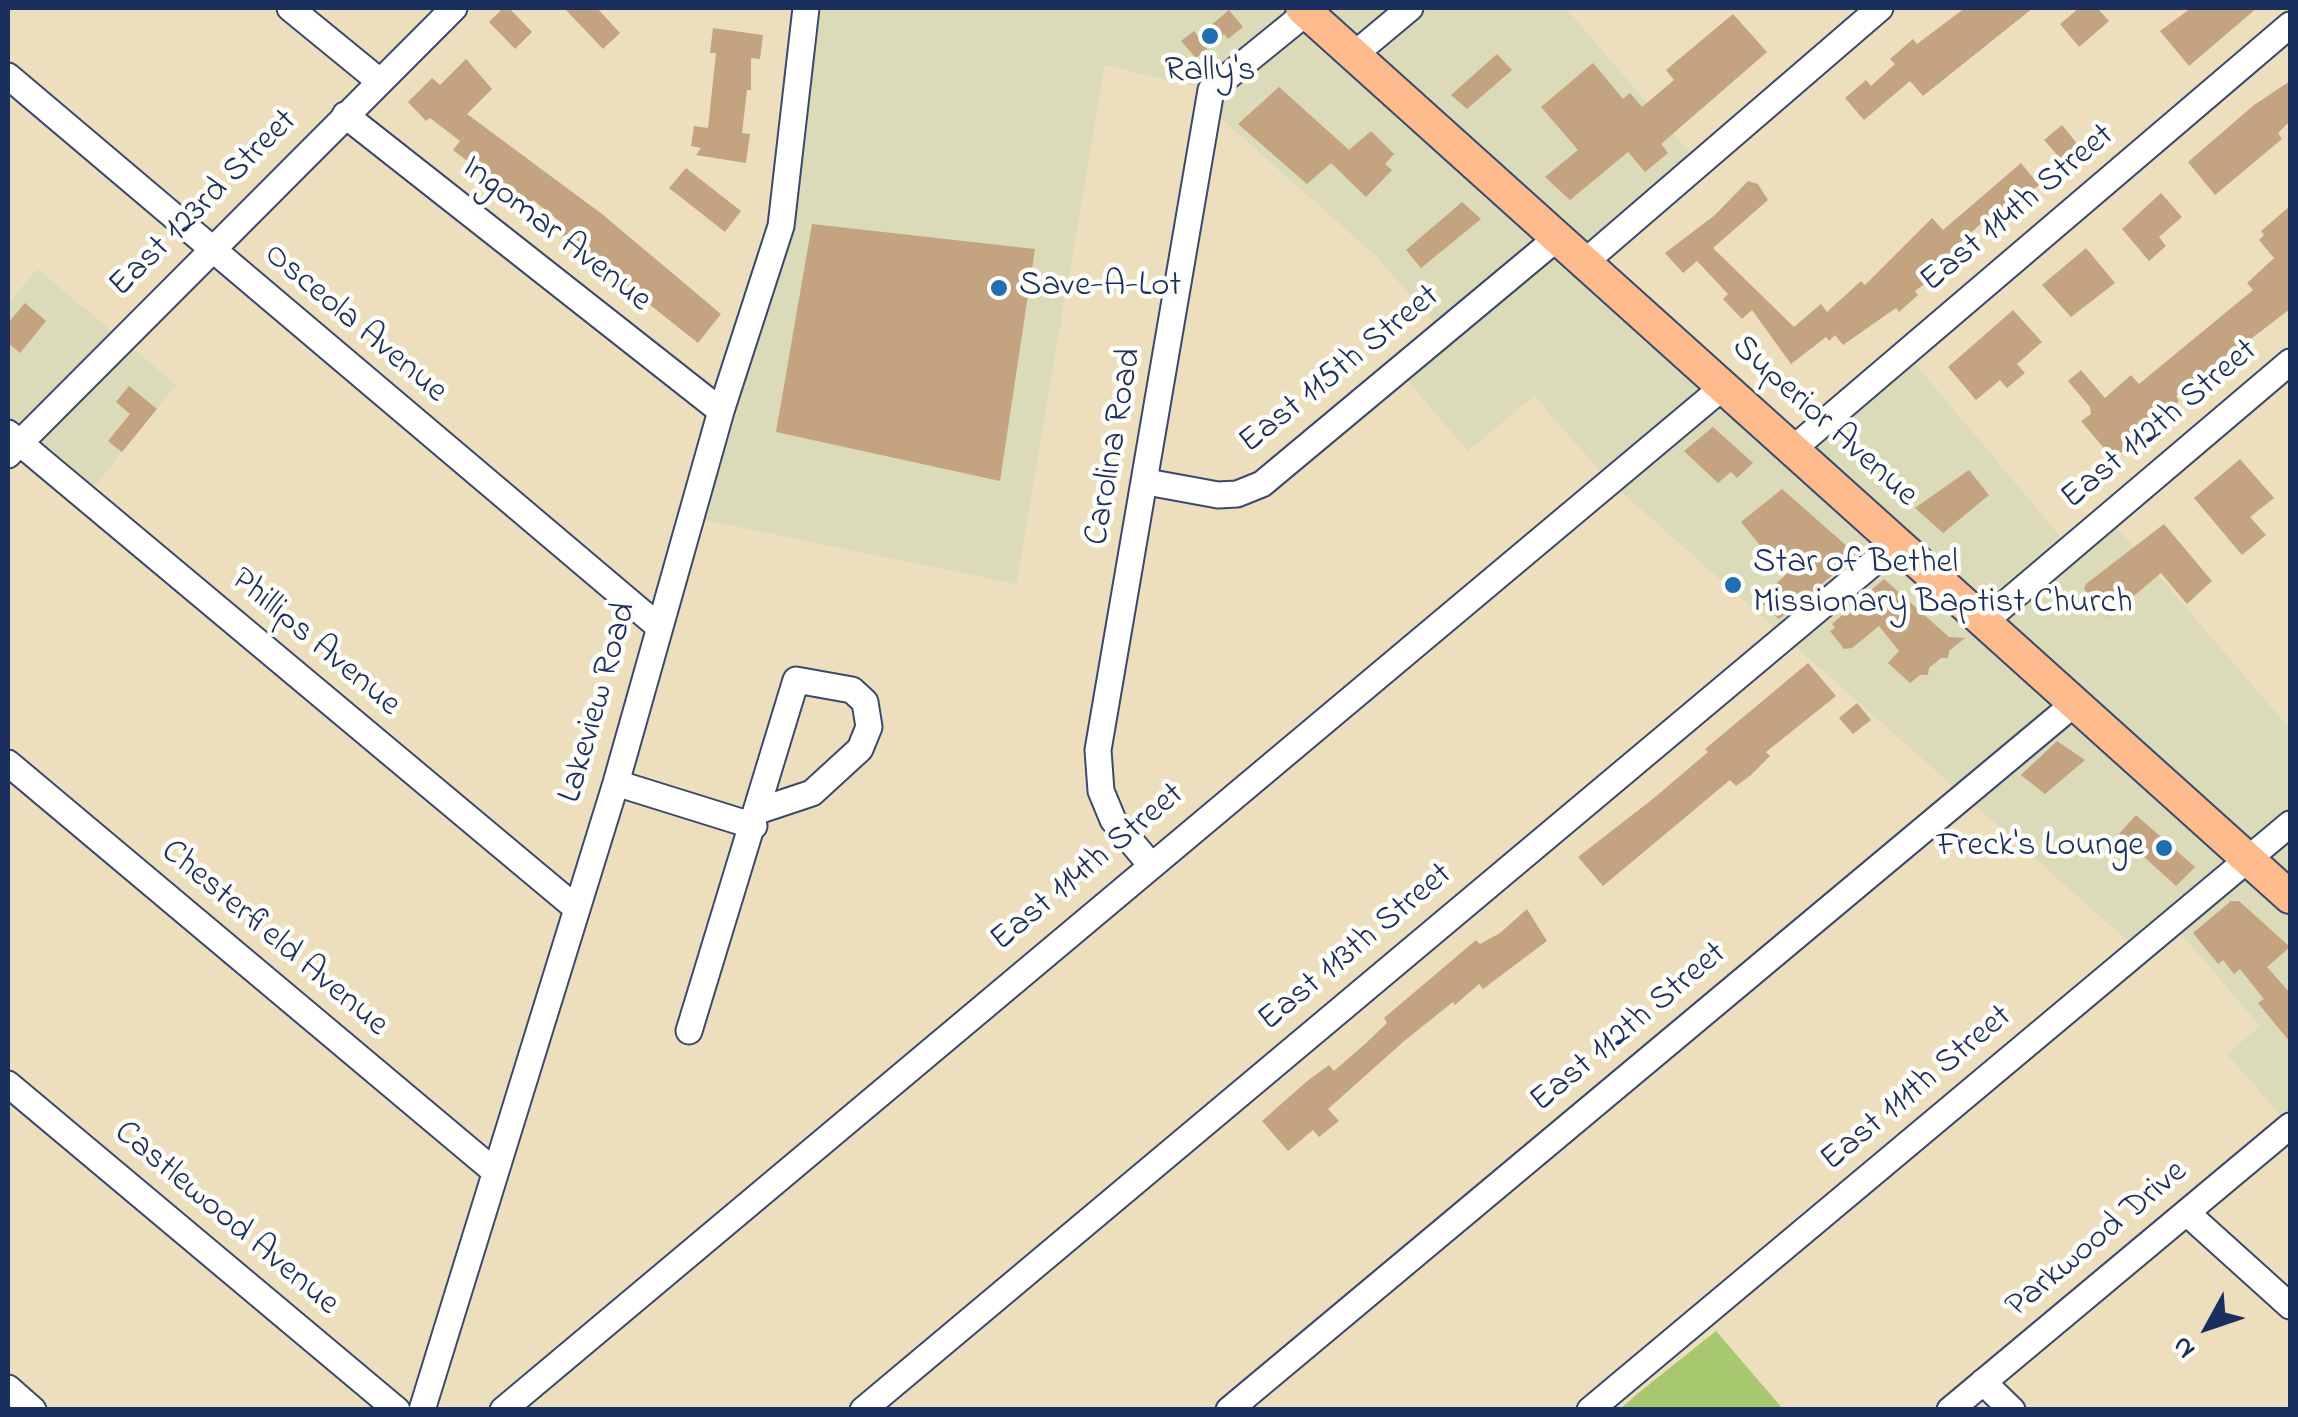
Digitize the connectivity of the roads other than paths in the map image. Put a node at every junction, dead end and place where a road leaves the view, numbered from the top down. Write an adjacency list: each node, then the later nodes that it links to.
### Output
1 (290, 8): 10 (street)
2 (454, 8): 10 (street, East 123rd Street)
3 (806, 8): 17 (street, Lakeview Road)
4 (1410, 8): 8 (street)
5 (1880, 8): 14 (street)
6 (1305, 10): 8 (main road, Superior Avenue); 20 (street, Carolina Road)
7 (2290, 25): 19 (street, East 114th Street)
8 (1355, 54): 12 (main road, Superior Avenue)
9 (8, 76): 13 (street, Osceola Avenue)
10 (378, 80): 11 (street, East 123rd Street)
11 (345, 115): 13 (street, East 123rd Street); 17 (street, Ingomar Avenue)
12 (1557, 238): 14 (main road, Superior Avenue); 20 (street, East 115th Street)
13 (209, 250): 18 (street, East 123rd Street); 23 (street, Osceola Avenue)
14 (1585, 262): 16 (main road, Superior Avenue)
15 (2290, 362): 22 (street, East 112th Street)
16 (1723, 387): 19 (main road, Superior Avenue); 30 (street, East 114th Street)
17 (721, 411): 23 (street, Lakeview Road)
18 (11, 443): 32 (street, Phillips Avenue)
19 (1793, 449): 21 (main road, Superior Avenue)
20 (1146, 482): 30 (street, Carolina Road)
21 (1898, 543): 22 (main road, Superior Avenue); 45 (street, East 113th Street)
22 (1984, 621): 24 (main road, Superior Avenue)
23 (658, 626): 26 (street, Lakeview Road)
24 (2075, 703): 29 (main road, Superior Avenue); 46 (street, East 112th Street)
25 (8, 764): 36 (street, Chesterfield Avenue)
26 (613, 790): 28 (street); 32 (street, Lakeview Road)
27 (2290, 824): 29 (street, East 111th Street)
28 (753, 827): 28 (street); 33 (street)
29 (2248, 860): 31 (main road, Superior Avenue); 47 (street, East 111th Street)
30 (1150, 864): 44 (street, East 114th Street)
31 (2290, 897)
32 (576, 908): 36 (street, Lakeview Road)
33 (690, 1031)
34 (8, 1084): 42 (street, Castlewood Avenue)
35 (2290, 1126): 37 (street, Parkwood Drive)
36 (493, 1170): 43 (street, Lakeview Road)
37 (2188, 1214): 38 (street); 39 (street, Parkwood Drive)
38 (2290, 1306)
39 (1983, 1382): 48 (street, Parkwood Drive); 49 (street)
40 (8, 1388): 41 (street)
41 (33, 1410)
42 (397, 1410)
43 (422, 1410)
44 (504, 1410)
45 (863, 1410)
46 (1230, 1410)
47 (1590, 1410)
48 (1950, 1410)
49 (2012, 1410)

